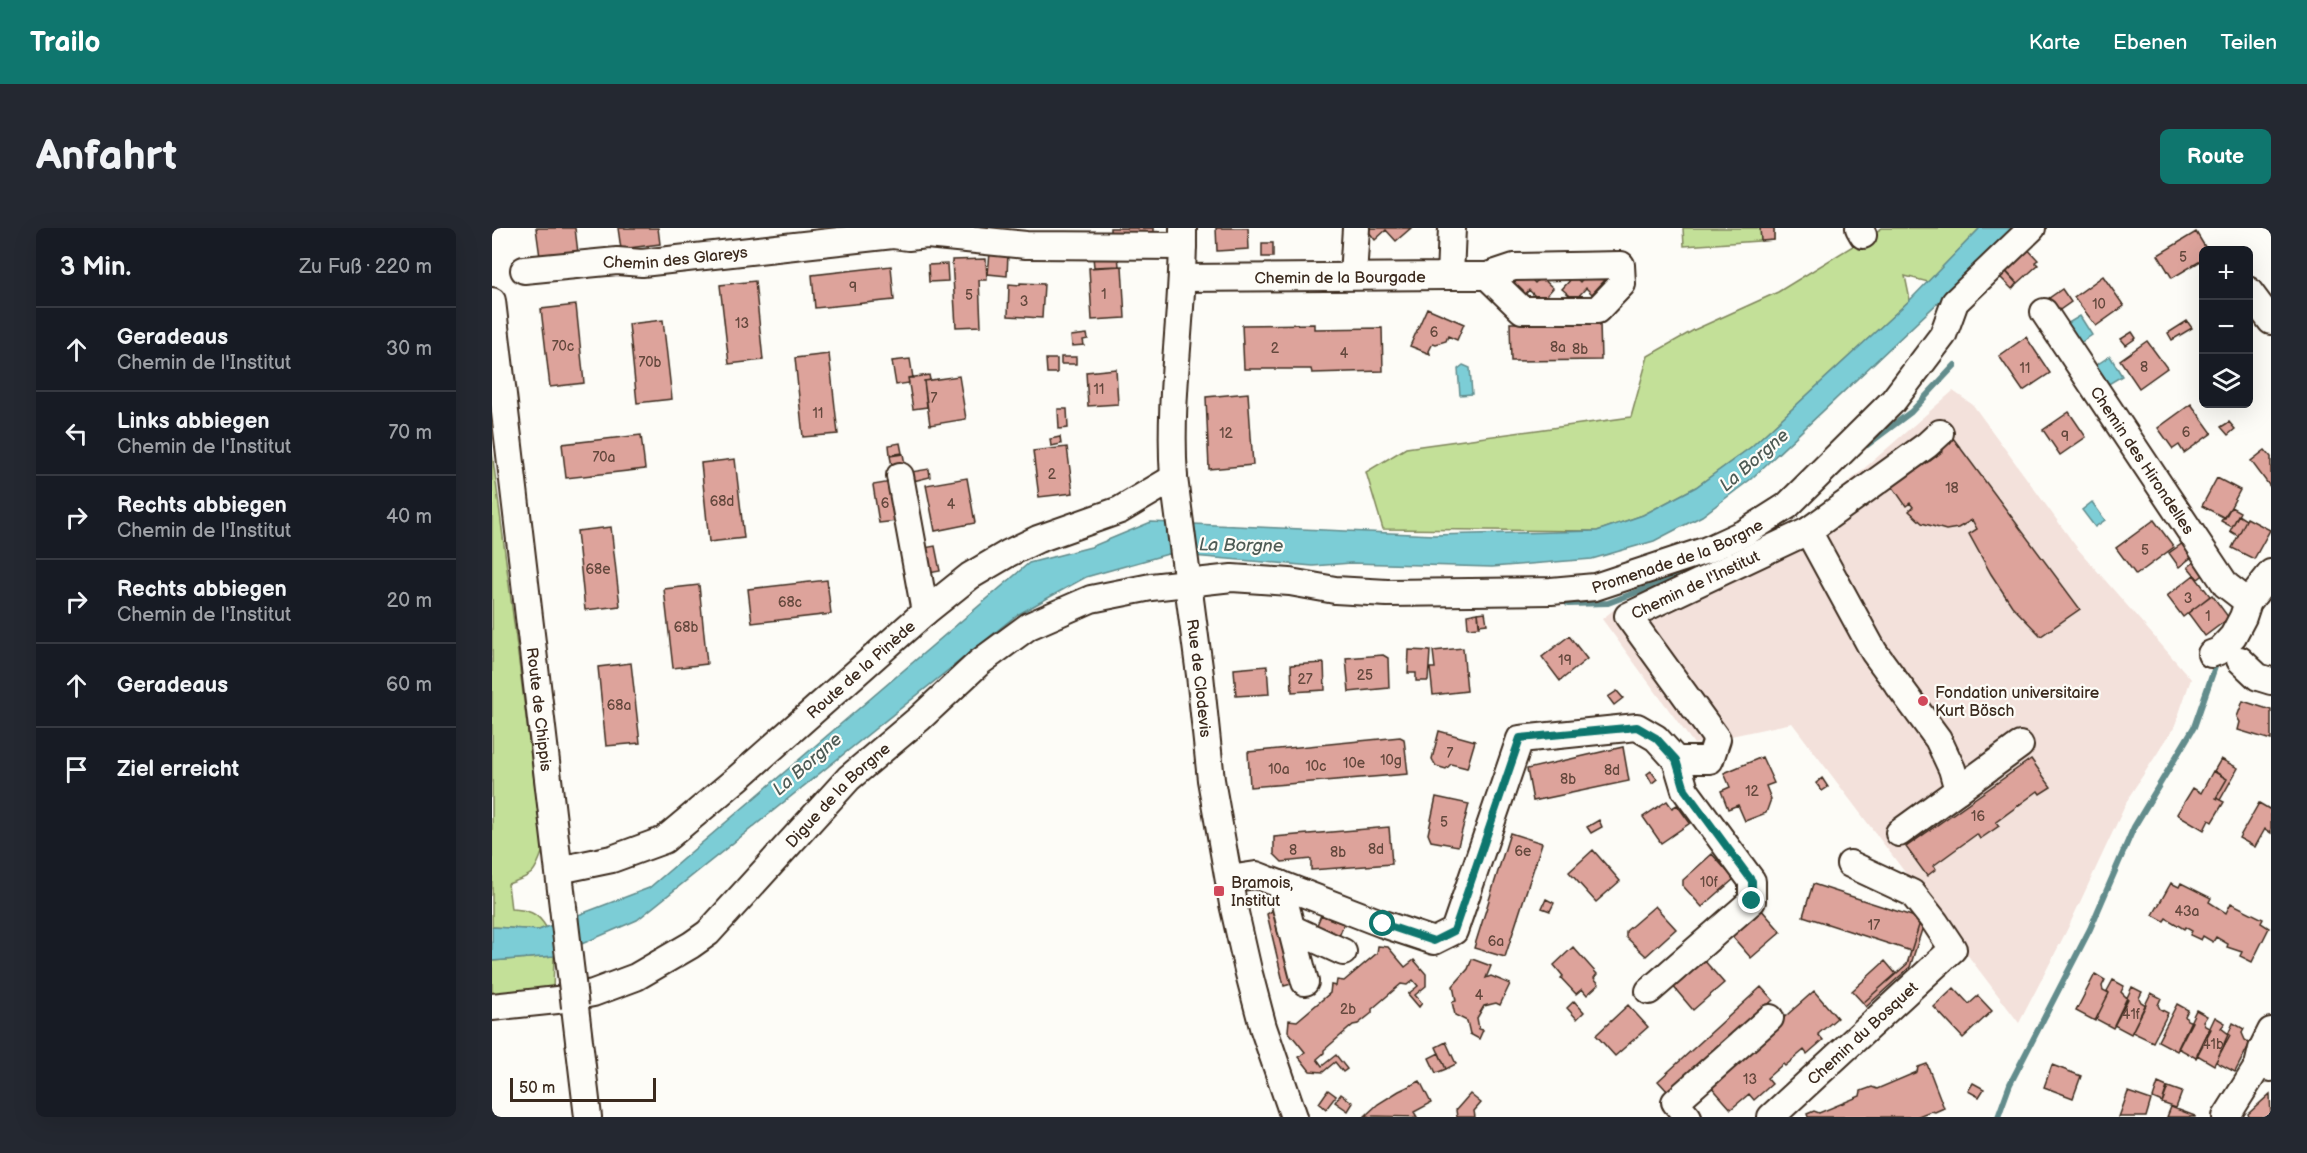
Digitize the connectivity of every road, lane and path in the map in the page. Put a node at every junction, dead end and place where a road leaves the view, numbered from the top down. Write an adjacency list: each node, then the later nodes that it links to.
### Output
1 (1356, 228): 6 (street)
2 (1452, 228): 7 (street, Chemin de la Bourgade)
3 (2032, 228): 20 (street, Promenade de la Borgne)
4 (1183, 237): 5 (street, Chemin des Glareys); 9 (street, Rue de Clodevis)
5 (524, 270)
6 (1353, 276): 7 (street, Chemin de la Bourgade); 9 (street, Chemin de la Bourgade)
7 (1450, 276): 8 (street)
8 (1487, 276)
9 (1182, 279): 17 (street, Rue de Clodevis)
10 (2253, 297): 13 (street)
11 (492, 301): 31 (street, Route de Chippis)
12 (2044, 312): 21 (street, Chemin des Hirondelles)
13 (2271, 321)
14 (1940, 433): 18 (street)
15 (1889, 460): 18 (street)
16 (900, 476): 22 (street)
17 (1174, 478): 20 (street, Rue de Clodevis); 22 (street, Route de la Pinède)
18 (1808, 531): 27 (street, Chemin de l'Institut); 28 (street)
19 (2271, 573): 21 (street)
20 (1187, 580): 32 (street, Rue de Clodevis); 38 (street, Digue de la Borgne)
21 (2248, 602): 23 (street)
22 (925, 612): 31 (street, Route de la Pinède)
23 (2211, 654)
24 (2240, 660): 25 (street)
25 (2271, 681)
26 (2020, 746): 28 (street)
27 (1676, 760): 33 (street); 37 (street)
28 (1958, 790): 29 (street)
29 (1899, 833)
30 (1850, 864): 45 (street, Chemin du Bosquet)
31 (559, 870): 42 (street, Route de Chippis, bridge)
32 (1229, 879): 33 (street); 43 (street, Rue de Clodevis)
33 (1280, 884): 34 (street)
34 (1292, 928): 35 (street); 36 (street)
35 (1343, 952)
36 (1305, 982)
37 (1649, 991)
38 (492, 1007)
39 (1770, 1018): 44 (street)
40 (2271, 1031): 41 (street)
41 (2264, 1067): 46 (street)
42 (588, 1117)
43 (1294, 1117)
44 (1688, 1117)
45 (1771, 1117)
46 (2226, 1117)

